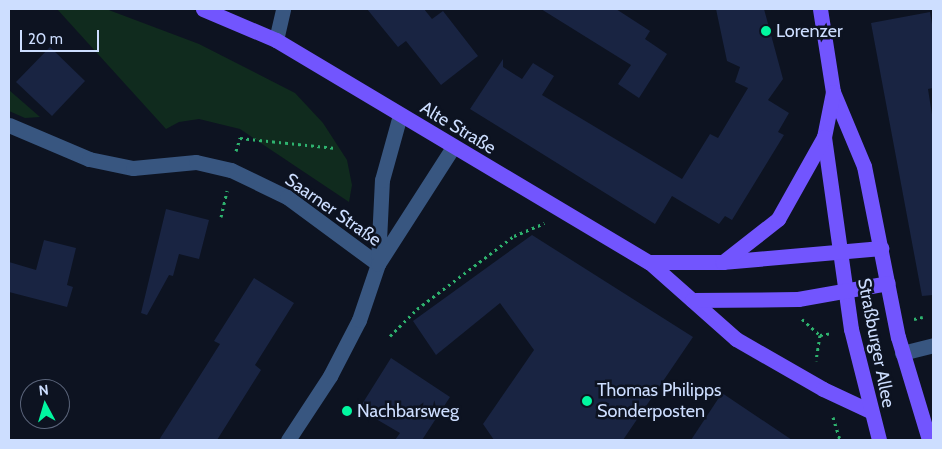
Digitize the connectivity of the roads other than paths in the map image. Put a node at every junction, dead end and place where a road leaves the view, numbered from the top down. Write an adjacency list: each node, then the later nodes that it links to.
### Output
1 (203, 9): 4 (main road)
2 (283, 9): 4 (street)
3 (820, 9): 5 (main road)
4 (276, 40): 6 (main road, Alte Straße)
5 (833, 92): 8 (main road); 10 (main road, Straßburger Allee)
6 (400, 115): 9 (main road, Alte Straße); 14 (street)
7 (9, 125): 14 (street, Saarner Straße)
8 (824, 137): 11 (main road, Straßburger Allee); 13 (main road)
9 (453, 147): 12 (main road, Alte Straße); 14 (street)
10 (881, 248): 11 (main road); 15 (main road, Straßburger Allee)
11 (840, 252): 13 (main road); 16 (main road, Straßburger Allee)
12 (649, 262): 13 (main road); 17 (main road, Alte Straße)
13 (722, 262)
14 (378, 264): 21 (street)
15 (888, 282): 16 (main road); 19 (main road, Straßburger Allee)
16 (845, 290): 17 (main road); 20 (main road, Straßburger Allee)
17 (692, 300): 20 (main road, Alte Straße)
18 (933, 345): 19 (street)
19 (902, 353): 23 (main road, Straßburger Allee)
20 (870, 411): 22 (main road, Straßburger Allee)
21 (288, 440)
22 (878, 440)
23 (929, 440)

